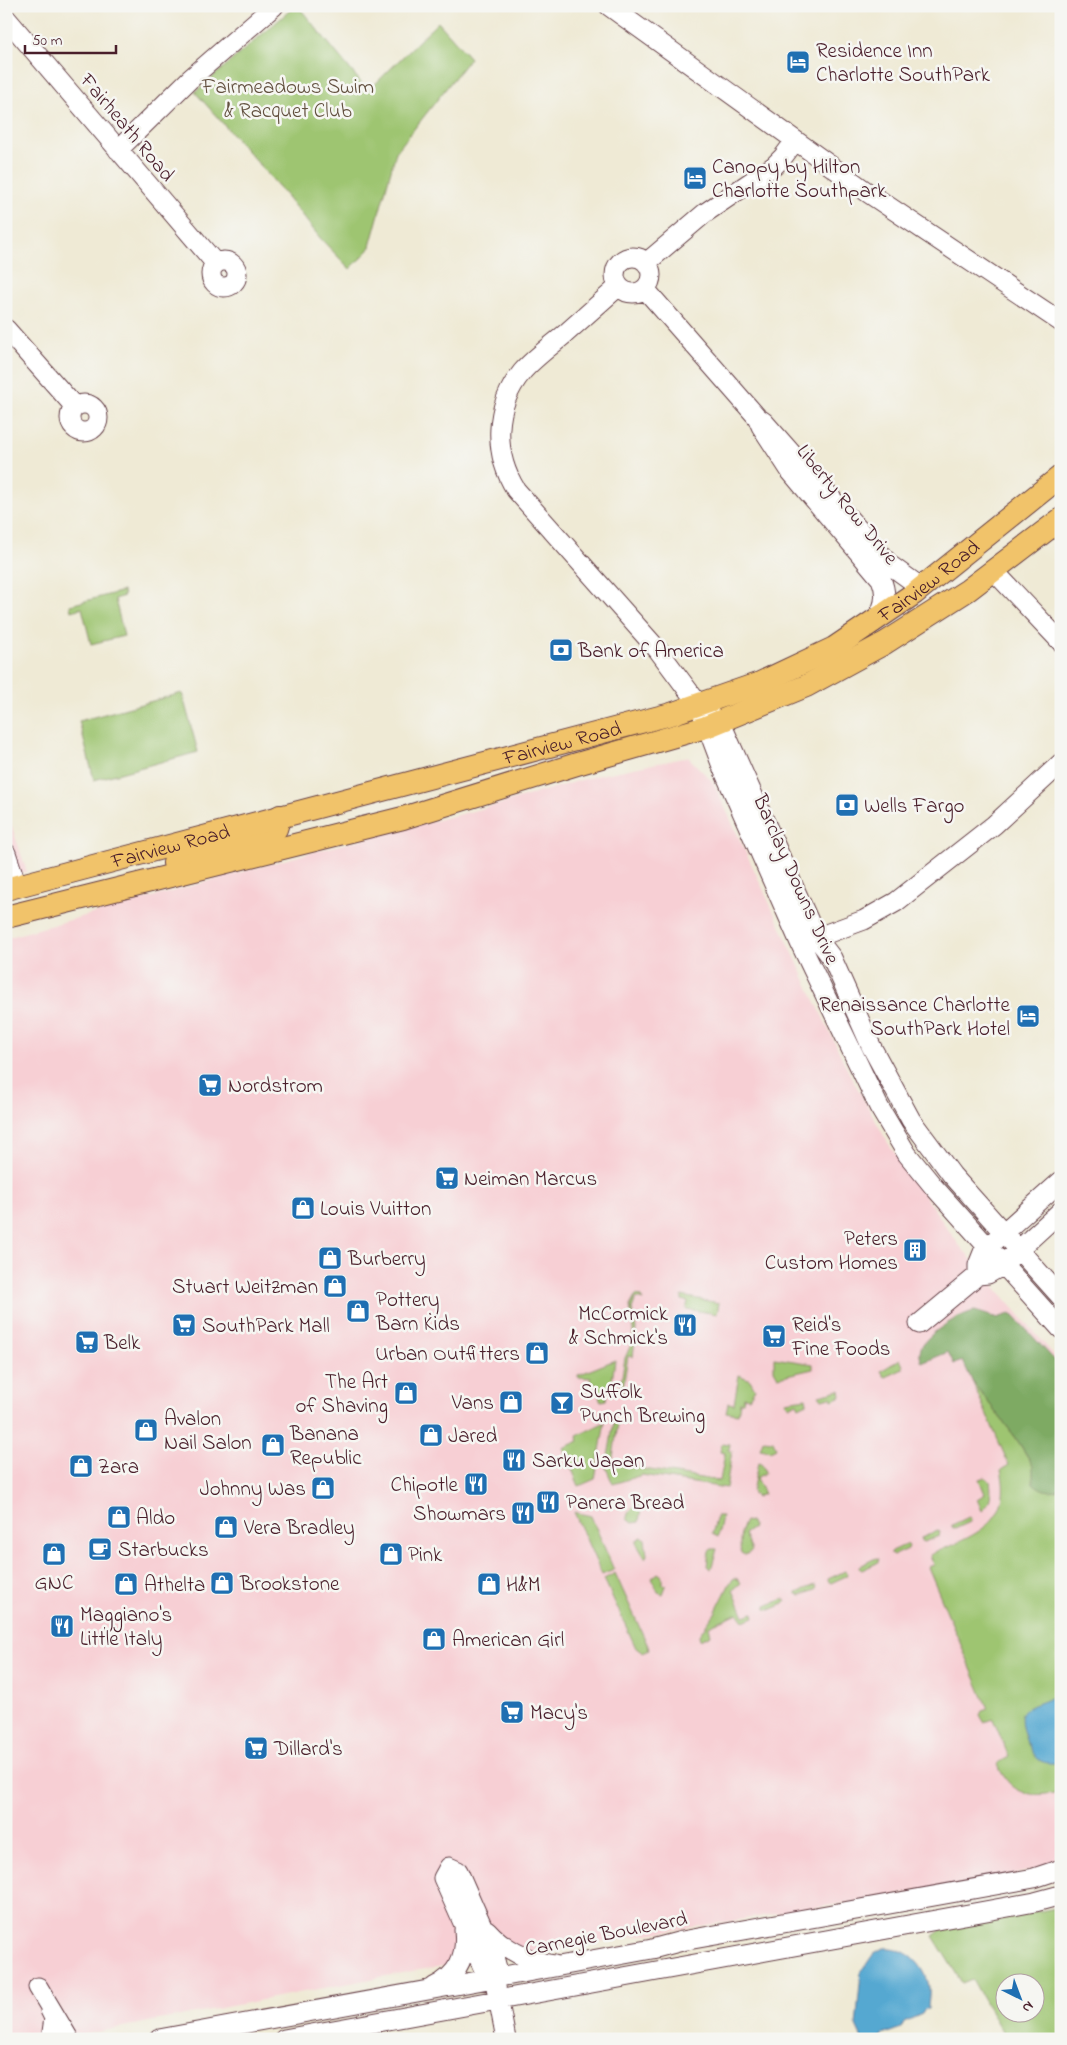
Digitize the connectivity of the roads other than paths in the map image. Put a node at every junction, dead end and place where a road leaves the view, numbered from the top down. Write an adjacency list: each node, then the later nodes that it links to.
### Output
1 (274, 6): 5 (street)
2 (609, 6): 4 (street)
3 (6, 18): 5 (street, Fairheath Road)
4 (795, 141): 6 (street); 10 (street)
5 (118, 150): 7 (street, Fairheath Road)
6 (646, 263): 8 (street); 9 (street)
7 (216, 264)
8 (619, 286): 9 (street); 21 (street, Barclay Downs Drive)
9 (645, 289): 13 (street, Liberty Row Drive)
10 (1061, 322)
11 (6, 329): 12 (street)
12 (75, 407)
13 (758, 417): 18 (street, Liberty Row Drive); 19 (street, Liberty Row Drive)
14 (1061, 476): 18 (main road, Fairview Road)
15 (1061, 502): 17 (main road)
16 (1061, 518): 17 (main road, Fairview Road)
17 (994, 571): 20 (street); 22 (main road, Fairview Road)
18 (929, 582): 19 (main road, Fairview Road)
19 (874, 622): 21 (main road, Fairview Road)
20 (1061, 642)
21 (699, 705): 22 (street, Barclay Downs Drive); 24 (main road, Fairview Road)
22 (712, 724): 26 (main road, Fairview Road); 29 (street, Barclay Downs Drive)
23 (1061, 762): 29 (street)
24 (280, 816): 26 (main road); 27 (main road, Fairview Road)
25 (6, 852): 27 (street)
26 (136, 885): 28 (main road, Fairview Road)
27 (12, 887)
28 (6, 917)
29 (808, 940): 32 (street, Barclay Downs Drive); 33 (street, Barclay Downs Drive)
30 (1061, 1181): 32 (street)
31 (1061, 1211): 34 (street)
32 (1003, 1233): 33 (street); 34 (street, Barclay Downs Drive)
33 (987, 1247): 35 (street, Barclay Downs Drive); 36 (street)
34 (1018, 1250): 35 (street); 37 (street, Barclay Downs Drive)
35 (1003, 1264): 36 (street); 39 (street, Barclay Downs Drive)
36 (978, 1275): 38 (street)
37 (1061, 1297)
38 (919, 1324)
39 (1061, 1329)
40 (1061, 1869): 44 (street, Carnegie Boulevard)
41 (1061, 1895): 48 (street)
42 (463, 1923): 43 (street); 45 (street); 47 (street)
43 (482, 1924): 44 (street); 45 (street)
44 (565, 1965): 45 (street, Carnegie Boulevard)
45 (494, 1978): 47 (street, Carnegie Boulevard); 48 (street)
46 (38, 1987): 49 (street)
47 (426, 1990): 52 (street, Carnegie Boulevard)
48 (498, 2000): 53 (street); 54 (street)
49 (49, 2007): 50 (street); 51 (street)
50 (51, 2039)
51 (69, 2039)
52 (159, 2039)
53 (284, 2039)
54 (506, 2039)

